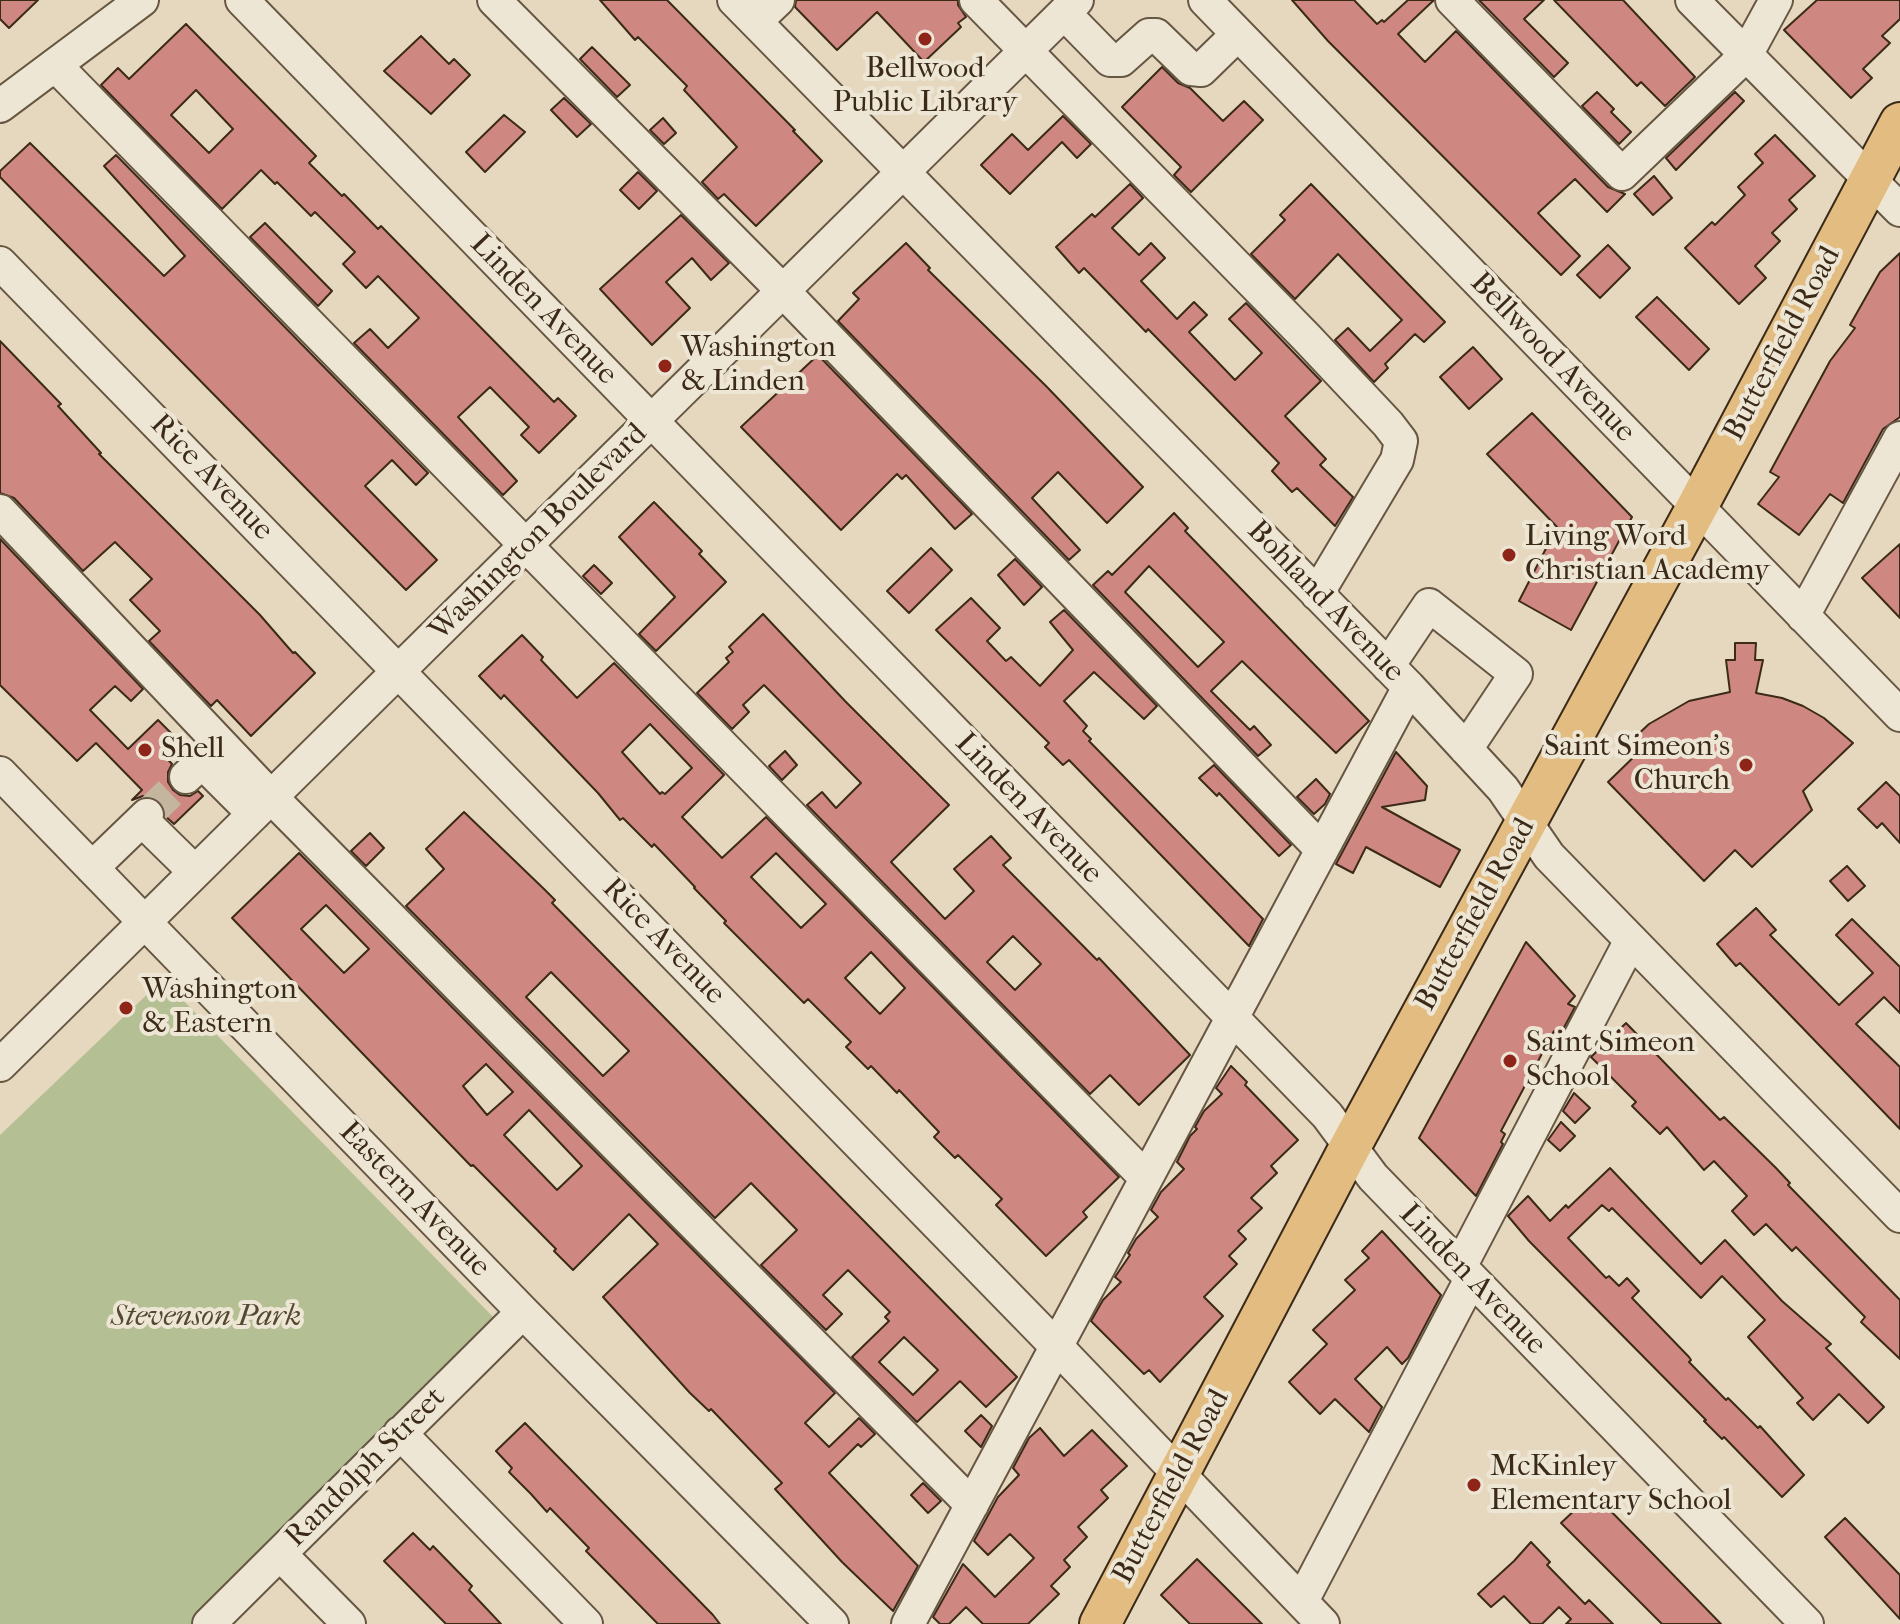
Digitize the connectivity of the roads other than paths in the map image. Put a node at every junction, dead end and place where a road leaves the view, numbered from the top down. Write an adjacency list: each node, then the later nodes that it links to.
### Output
1 (142, 0): 14 (street)
2 (242, 0): 22 (street, Linden Avenue)
3 (494, 0): 21 (street)
4 (976, 0): 12 (street)
5 (1205, 0): 11 (street, Bellwood Avenue)
6 (1452, 0): 13 (street)
7 (1692, 0): 13 (street)
8 (1776, 0): 13 (street)
9 (756, 7): 17 (street, Bohland Avenue)
10 (1070, 7): 11 (street); 12 (street, Washington Boulevard)
11 (1238, 34): 24 (street, Bellwood Avenue)
12 (1026, 50): 17 (street, Washington Boulevard); 27 (street)
13 (1746, 55): 18 (street)
14 (55, 65): 15 (street); 26 (street)
15 (0, 106)
16 (1900, 123): 18 (main road, Butterfield Road)
17 (902, 170): 21 (street, Washington Boulevard); 27 (street, Bohland Avenue)
18 (1870, 179): 19 (street); 24 (main road, Butterfield Road)
19 (1900, 210)
20 (0, 263): 29 (street, Rice Avenue)
21 (783, 291): 22 (street, Washington Boulevard); 37 (street)
22 (651, 422): 26 (street, Washington Boulevard); 42 (street, Linden Avenue)
23 (1900, 438): 28 (street)
24 (1697, 507): 28 (street, Bellwood Avenue); 36 (main road, Butterfield Road)
25 (0, 511): 35 (street)
26 (527, 545): 29 (street, Washington Boulevard); 45 (street)
27 (1317, 594): 30 (street, Bohland Avenue)
28 (1803, 616): 31 (street, Bellwood Avenue)
29 (399, 671): 35 (street, Washington Boulevard); 49 (street, Rice Avenue)
30 (1398, 677): 32 (street, Bohland Avenue); 32 (street); 37 (street)
31 (1900, 715)
32 (1466, 749): 36 (street, Bohland Avenue)
33 (0, 773): 38 (street, Eastern Avenue)
34 (186, 777): 35 (street)
35 (262, 806): 39 (street, Washington Boulevard); 52 (street)
36 (1527, 823): 41 (street, Bohland Avenue); 44 (main road, Butterfield Road)
37 (1322, 850): 42 (street)
38 (92, 868): 39 (street); 40 (street, Eastern Avenue)
39 (195, 872): 40 (street, Washington Boulevard)
40 (145, 922): 43 (street, Washington Boulevard); 48 (street, Eastern Avenue)
41 (1631, 940): 46 (street, Bohland Avenue); 47 (street)
42 (1232, 1018): 44 (street, Linden Avenue); 45 (street)
43 (0, 1065)
44 (1350, 1147): 47 (street, Linden Avenue); 51 (main road, Butterfield Road)
45 (1146, 1178): 49 (street)
46 (1900, 1216)
47 (1466, 1273): 54 (street); 61 (street, Linden Avenue)
48 (523, 1312): 50 (street, Randolph Street); 58 (street, Eastern Avenue)
49 (1057, 1347): 51 (street, Rice Avenue); 52 (street)
50 (400, 1433): 53 (street, Randolph Street); 57 (street)
51 (1179, 1475): 54 (street, Rice Avenue); 60 (main road, Butterfield Road)
52 (972, 1505): 59 (street)
53 (280, 1554): 55 (street, Randolph Street); 56 (street)
54 (1313, 1613)
55 (209, 1624)
56 (349, 1624)
57 (586, 1624)
58 (832, 1624)
59 (908, 1624)
60 (1100, 1624)
61 (1807, 1624)

